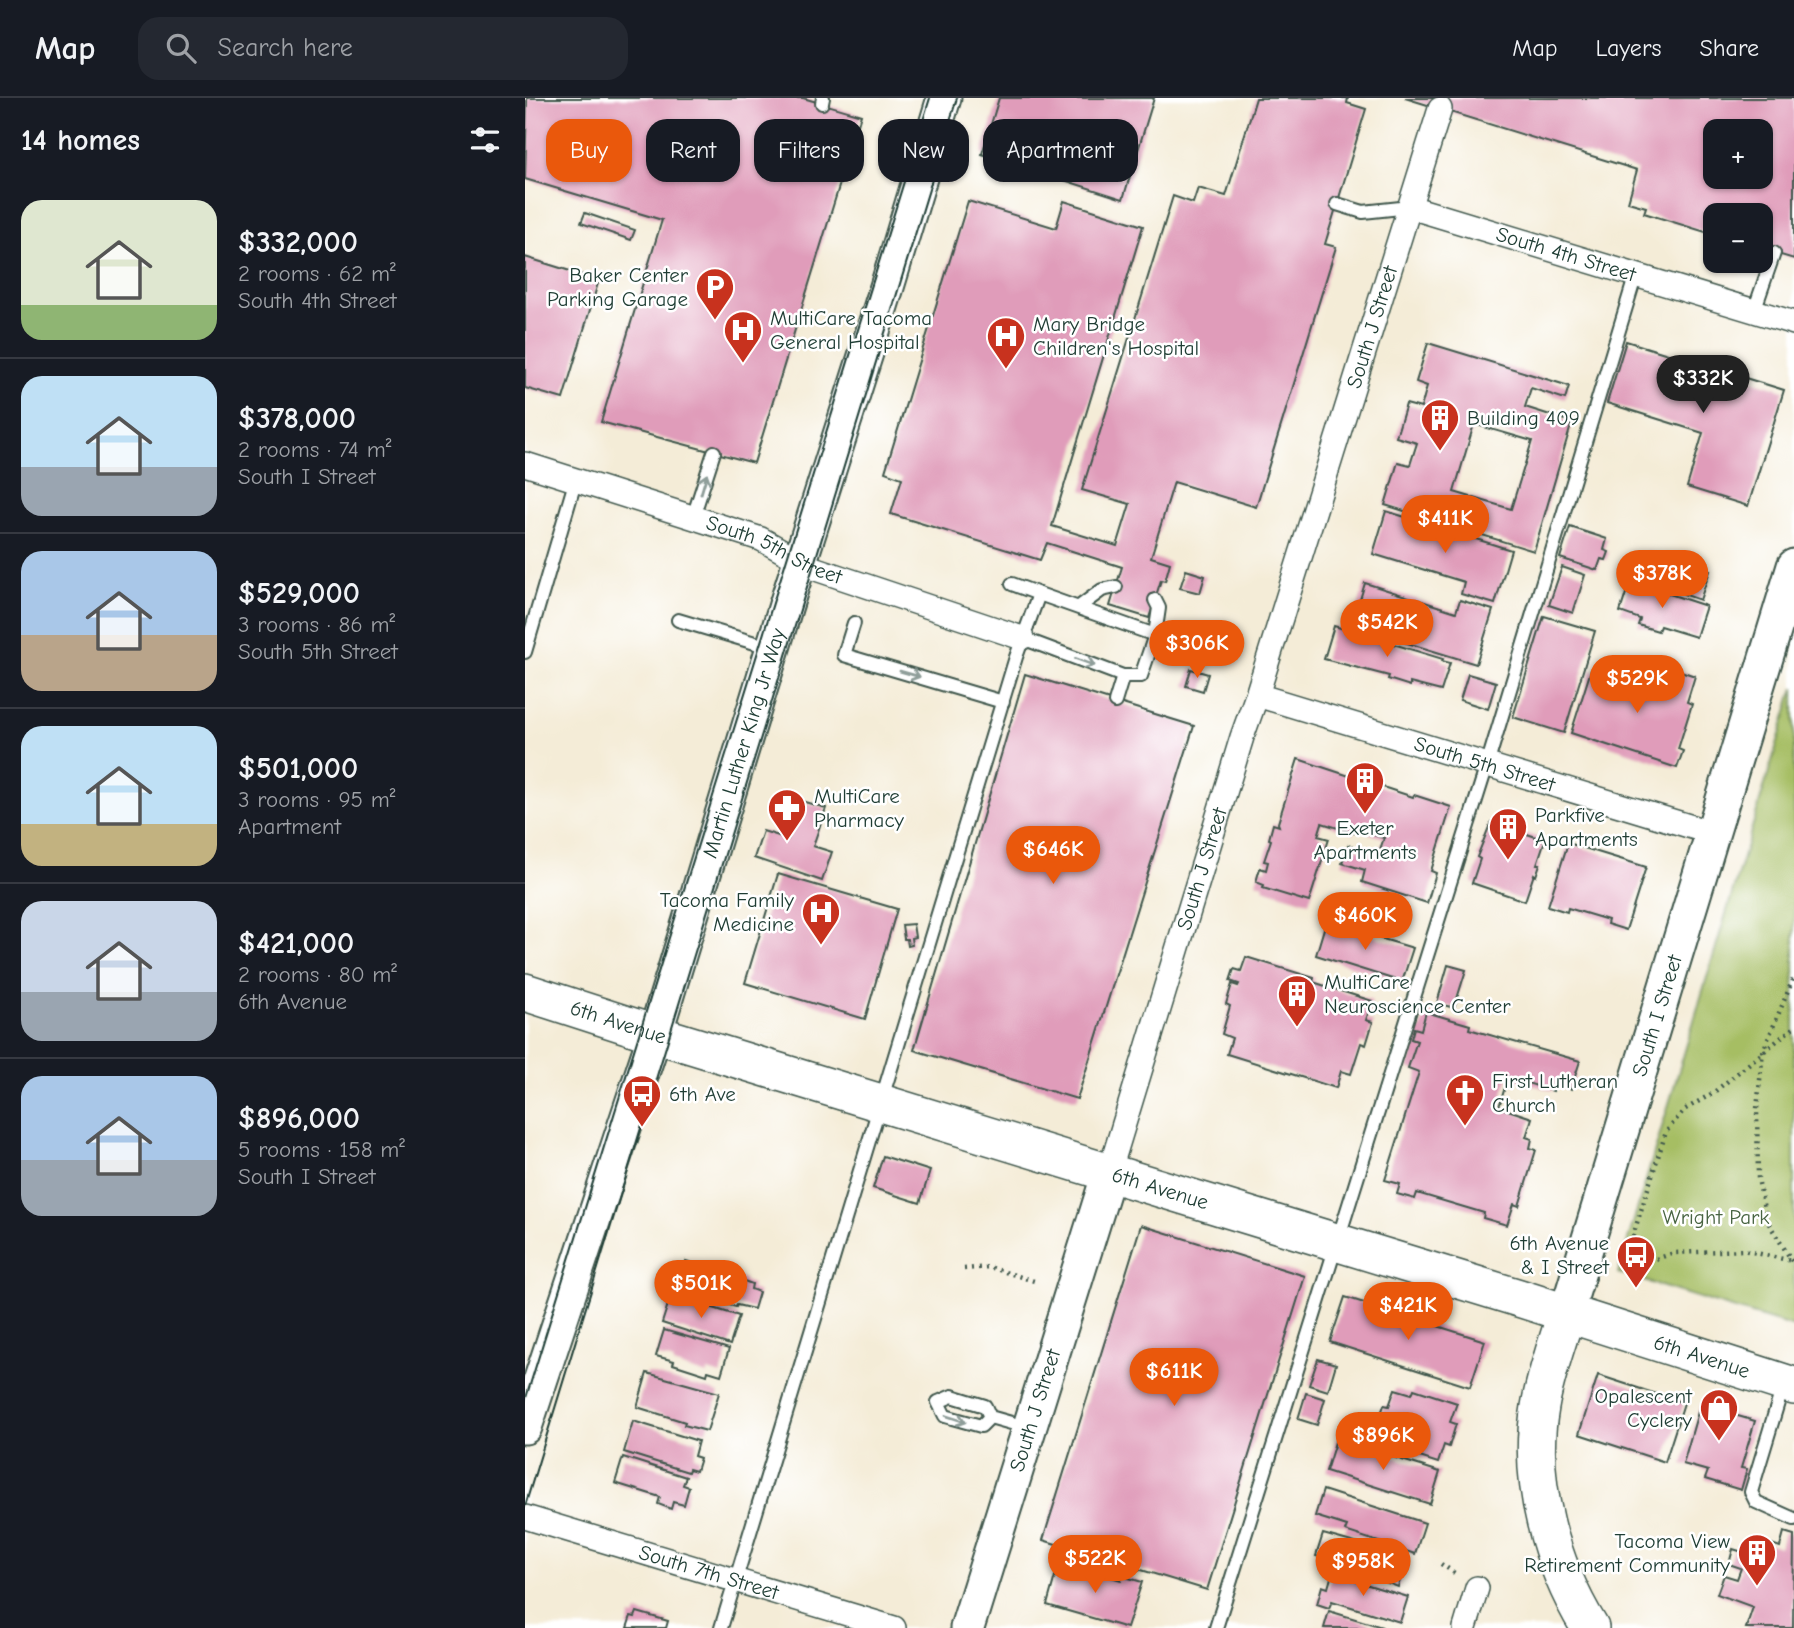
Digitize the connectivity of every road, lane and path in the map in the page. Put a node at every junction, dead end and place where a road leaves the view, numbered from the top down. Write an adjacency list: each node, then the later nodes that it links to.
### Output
1 (944, 98): 13 (main road, Martin Luther King Jr Way)
2 (1440, 109): 4 (street, South J Street)
3 (1337, 204): 4 (lane, South 4th Street)
4 (1410, 207): 6 (street, South 4th Street); 27 (street, South J Street)
5 (1774, 253): 7 (lane)
6 (1636, 274): 7 (street, South 4th Street); 30 (lane)
7 (1754, 311): 8 (street, South 4th Street)
8 (1794, 323)
9 (714, 452): 12 (lane, one-way to 9)
10 (525, 464): 11 (street, South 5th Street)
11 (576, 479): 12 (street, South 5th Street); 25 (lane)
12 (693, 517): 13 (street, South 5th Street)
13 (800, 561): 23 (street, South 5th Street); 24 (main road, Martin Luther King Jr Way)
14 (1794, 566): 31 (main road, South I Street)
15 (1012, 584): 17 (lane)
16 (1116, 587): 19 (lane)
17 (1039, 594): 19 (lane); 23 (lane)
18 (1155, 600): 22 (lane)
19 (1079, 607): 22 (lane)
20 (678, 620): 24 (lane)
21 (854, 623): 28 (lane, one-way to 28)
22 (1155, 635): 26 (lane)
23 (1021, 638): 26 (lane, one-way to 26); 28 (lane)
24 (773, 648): 35 (main road, Martin Luther King Jr Way)
25 (525, 652)
26 (1122, 676): 29 (lane)
27 (1258, 695): 30 (street, South 5th Street); 38 (street, South J Street)
28 (1003, 702): 37 (lane)
29 (1115, 702)
30 (1486, 765): 31 (street, South 5th Street); 39 (lane)
31 (1712, 834): 43 (main road, South I Street)
32 (1794, 977): 36 (path)
33 (525, 992): 35 (main road, 6th Avenue)
34 (1794, 1027): 36 (path)
35 (655, 1034): 37 (main road, 6th Avenue); 46 (main road, Martin Luther King Jr Way)
36 (1763, 1051): 40 (path); 40 (path)
37 (883, 1102): 38 (main road, 6th Avenue); 50 (lane)
38 (1109, 1173): 39 (main road, 6th Avenue); 47 (main road, South J Street)
39 (1337, 1244): 43 (main road, 6th Avenue); 55 (lane)
40 (1793, 1262)
41 (964, 1269): 42 (path)
42 (1034, 1281)
43 (1566, 1314): 44 (main road, 6th Avenue); 57 (main road, South I Street)
44 (1789, 1384): 49 (lane)
45 (991, 1417): 47 (lane)
46 (525, 1427)
47 (1029, 1428): 54 (main road, South J Street)
48 (525, 1517): 50 (street, South 7th Street)
49 (1794, 1519)
50 (736, 1579): 52 (lane); 53 (street, South 7th Street)
51 (1477, 1588): 56 (street)
52 (722, 1628)
53 (894, 1628)
54 (967, 1628)
55 (1216, 1628)
56 (1465, 1628)
57 (1590, 1628)

